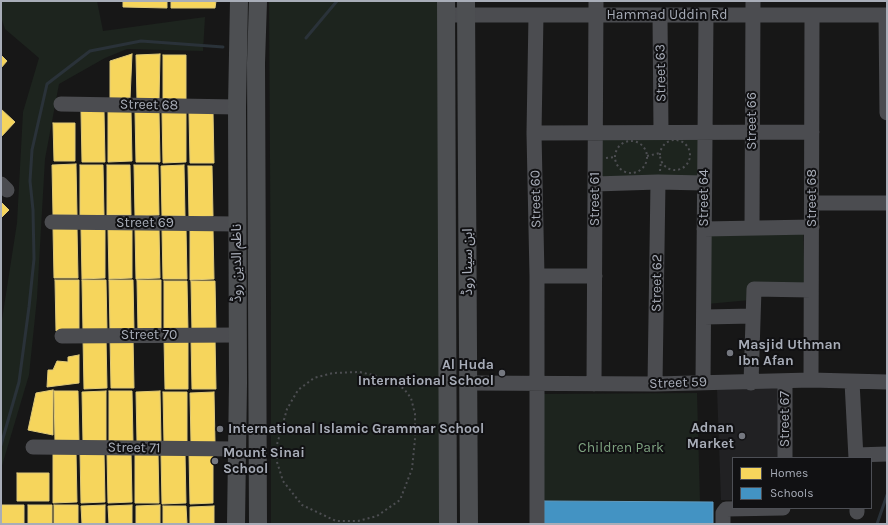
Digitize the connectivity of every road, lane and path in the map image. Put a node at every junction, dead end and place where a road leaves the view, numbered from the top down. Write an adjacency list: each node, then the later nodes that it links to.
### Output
1 (239, 1): 13 (main road, ناظم الدین روڈ)
2 (258, 1): 12 (main road, ناظم الدین روڈ)
3 (446, 8): 4 (street, Hammad Uddin Rd); 63 (main road, ابن سینا روڈ)
4 (467, 8): 7 (street, Hammad Uddin Rd); 47 (main road, ابن سینا روڈ)
5 (596, 8): 7 (street, Hammad Uddin Rd); 8 (street, Hammad Uddin Rd); 18 (street, Street 61)
6 (753, 8): 9 (street, Hammad Uddin Rd); 10 (street, Hammad Uddin Rd); 21 (street, Street 66)
7 (536, 15): 17 (street, Street 60)
8 (660, 15): 9 (street, Hammad Uddin Rd); 19 (street, Street 63)
9 (706, 15): 20 (street, Street 64)
10 (812, 15): 11 (street, Hammad Uddin Rd); 22 (street, Street 68)
11 (887, 15): 16 (street)
12 (256, 63): 13 (main road); 62 (main road, ناظم الدین روڈ)
13 (237, 64): 15 (main road, ناظم الدین روڈ)
14 (61, 104): 15 (street, Street 68)
15 (237, 107): 31 (main road, ناظم الدین روڈ)
16 (887, 113)
17 (534, 132): 18 (street); 35 (street, Street 60)
18 (595, 132): 19 (street); 27 (street, Street 61)
19 (661, 132): 20 (street)
20 (705, 132): 21 (street); 26 (street, Street 64)
21 (752, 132): 22 (street); 32 (street, Street 66)
22 (812, 132): 29 (street, Street 68)
23 (660, 154): 23 (path); 24 (path)
24 (647, 156): 24 (path)
25 (658, 182): 26 (street); 27 (street); 51 (street, Street 62)
26 (704, 183): 34 (street, Street 64)
27 (595, 184): 36 (street, Street 61)
28 (887, 203): 29 (street)
29 (812, 204): 33 (street, Street 68)
30 (52, 222): 31 (street, Street 69)
31 (237, 224): 40 (main road, ناظم الدین روڈ)
32 (752, 227): 33 (street); 34 (street)
33 (812, 227): 37 (street, Street 68)
34 (704, 229): 39 (street, Street 64)
35 (537, 276): 36 (street); 49 (street, Street 60)
36 (595, 276): 50 (street, Street 61)
37 (812, 290): 38 (street); 42 (street, Street 68)
38 (754, 316): 39 (street); 48 (street)
39 (704, 317): 44 (street, Street 64)
40 (237, 335): 41 (street, Street 70); 53 (main road, ناظم الدین روڈ)
41 (62, 336)
42 (812, 380): 43 (street, Street 59); 45 (street, Street 59)
43 (785, 381): 48 (street, Street 59); 58 (street, Street 67)
44 (703, 382): 48 (street, Street 59); 51 (street, Street 59)
45 (852, 382): 46 (street, Street 59); 57 (street)
46 (887, 382)
47 (469, 383): 49 (street, Street 59); 64 (main road, ابن سینا روڈ)
48 (751, 383)
49 (536, 384): 50 (street, Street 59); 65 (street, Street 60)
50 (594, 384): 51 (street, Street 59)
51 (655, 384)
52 (32, 446): 53 (street, Street 71)
53 (236, 448): 61 (main road, ناظم الدین روڈ)
54 (270, 448): 55 (path)
55 (276, 448): 55 (path)
56 (887, 454): 57 (street)
57 (856, 456)
58 (785, 457)
59 (732, 508): 60 (street)
60 (723, 517)
61 (236, 524)
62 (258, 524)
63 (448, 524)
64 (469, 524)
65 (537, 524)

